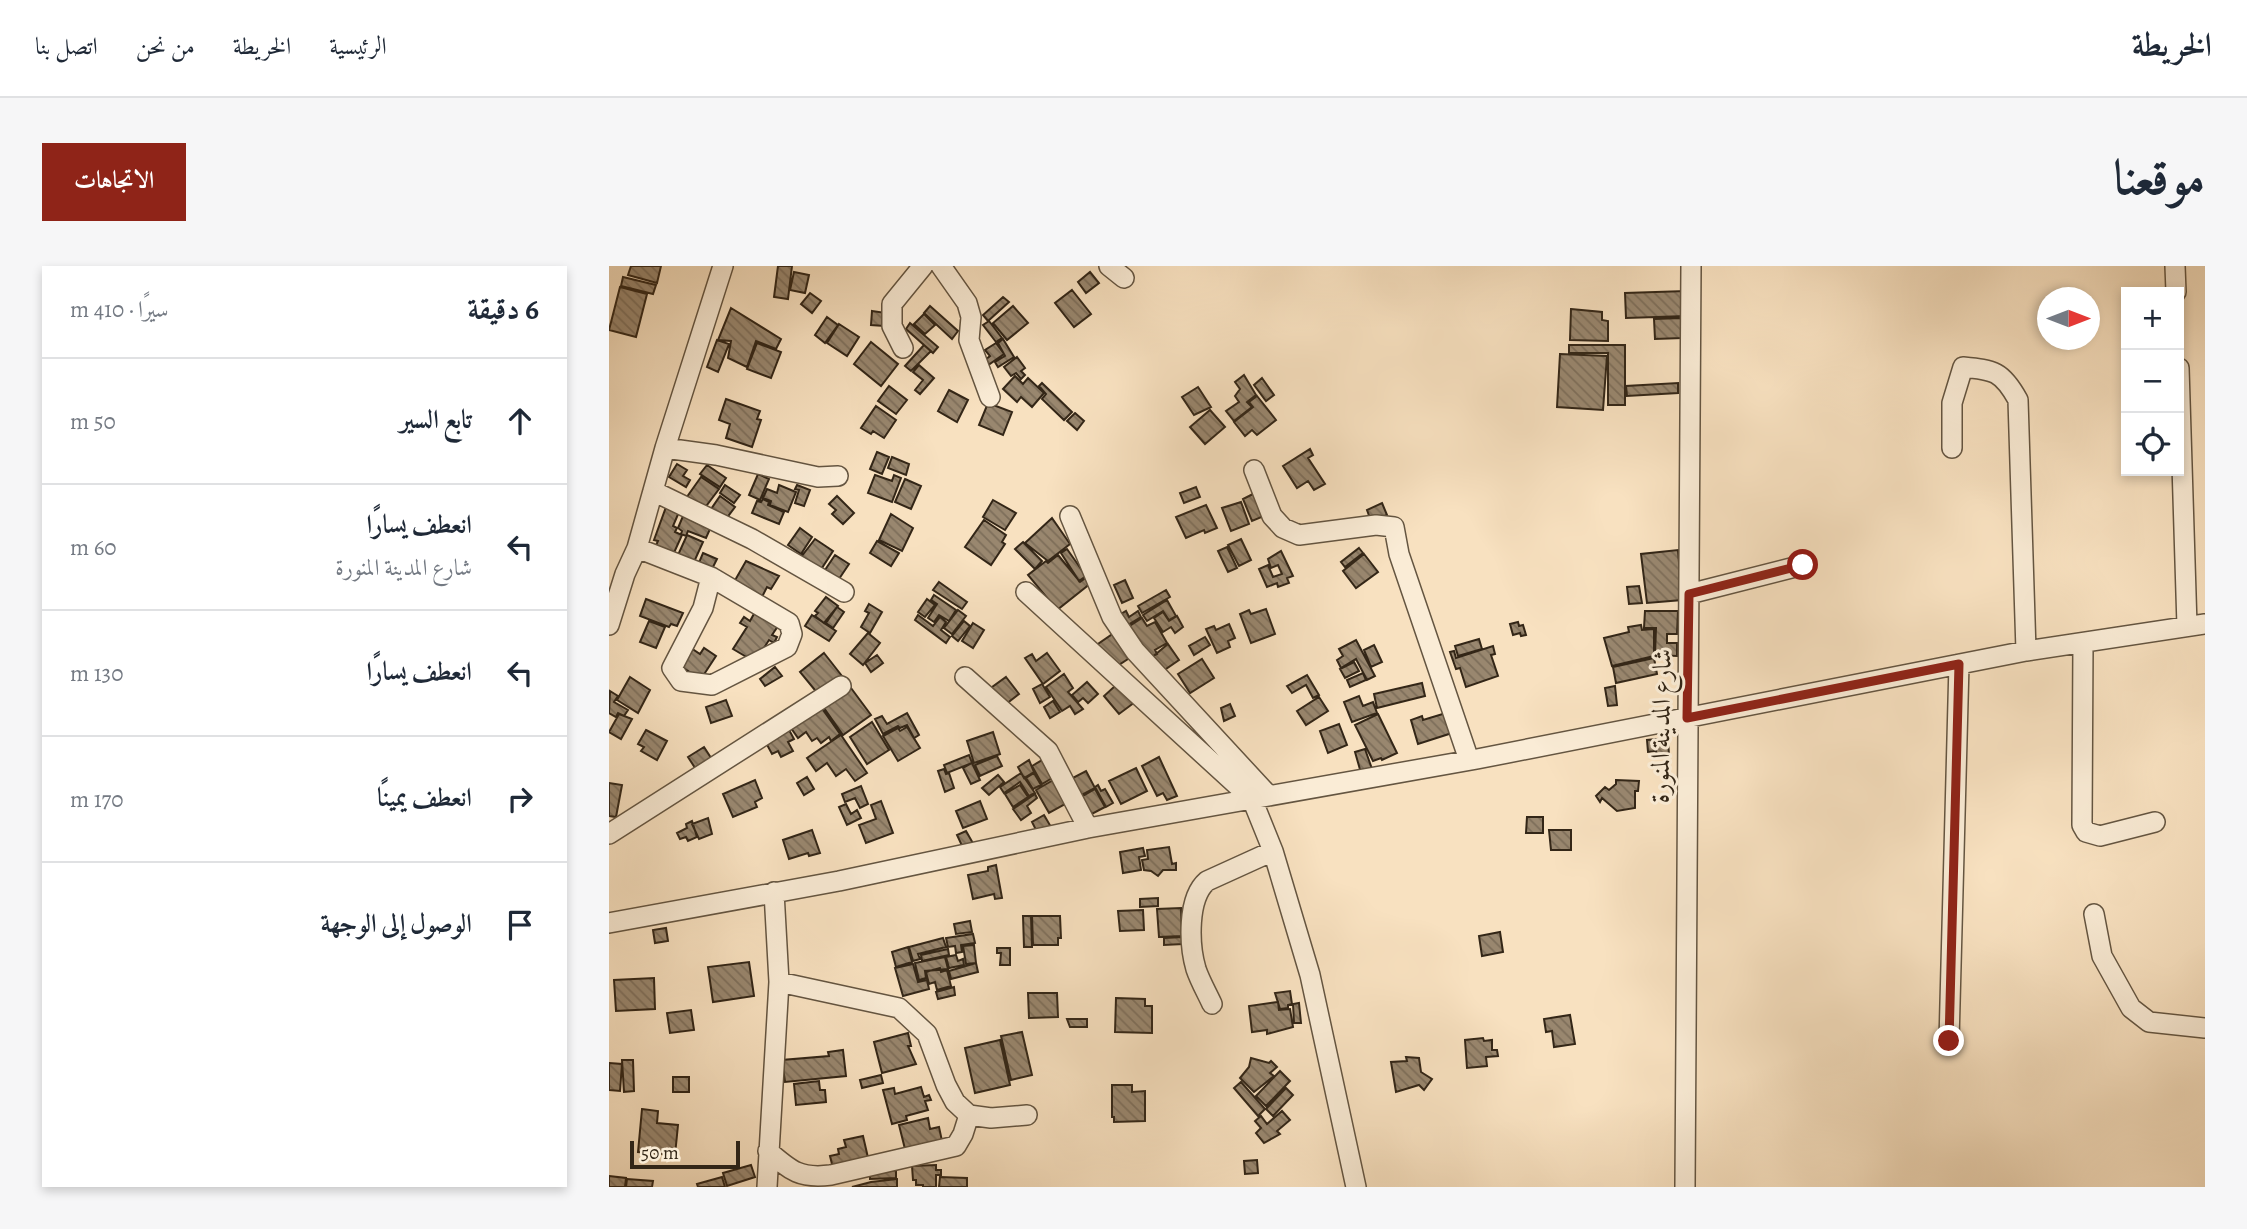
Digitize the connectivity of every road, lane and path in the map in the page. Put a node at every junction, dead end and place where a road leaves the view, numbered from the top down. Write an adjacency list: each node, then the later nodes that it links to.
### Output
1 (723, 266): 10 (street)
2 (923, 266): 7 (street)
3 (941, 266): 8 (street)
4 (1691, 266): 22 (street, شارع المدينة المنورة)
5 (2175, 266): 6 (street)
6 (2176, 287)
7 (903, 348)
8 (990, 397)
9 (2182, 413): 24 (street)
10 (664, 448): 13 (street); 14 (street)
11 (1952, 448): 26 (street)
12 (1254, 470): 31 (street)
13 (838, 475)
14 (653, 491): 16 (street); 20 (street)
15 (1070, 516): 32 (street)
16 (637, 548): 18 (street); 19 (street)
17 (1803, 565): 22 (street)
18 (617, 575): 23 (street)
19 (711, 577): 19 (street)
20 (844, 592)
21 (1026, 592): 32 (street)
22 (1689, 594): 30 (street, شارع المدينة المنورة)
23 (609, 625)
24 (2196, 625): 25 (street)
25 (2083, 643): 26 (street); 33 (street)
26 (2025, 651): 27 (street)
27 (1959, 664): 30 (street); 43 (street)
28 (965, 677): 34 (street)
29 (841, 686): 35 (street)
30 (1687, 718): 31 (street); 49 (street, شارع المدينة المنورة)
31 (1469, 760): 32 (street)
32 (1261, 798): 34 (street); 36 (street)
33 (2155, 822)
34 (1088, 828): 37 (street)
35 (609, 834)
36 (1273, 851): 41 (street); 48 (street)
37 (774, 892): 39 (street); 40 (street)
38 (2094, 914): 42 (street)
39 (609, 923)
40 (779, 982): 44 (street); 46 (street)
41 (1212, 1004)
42 (2205, 1028)
43 (1949, 1041)
44 (969, 1115): 45 (street); 46 (street)
45 (1027, 1115)
46 (768, 1151): 47 (street)
47 (767, 1187)
48 (1356, 1187)
49 (1685, 1187)

